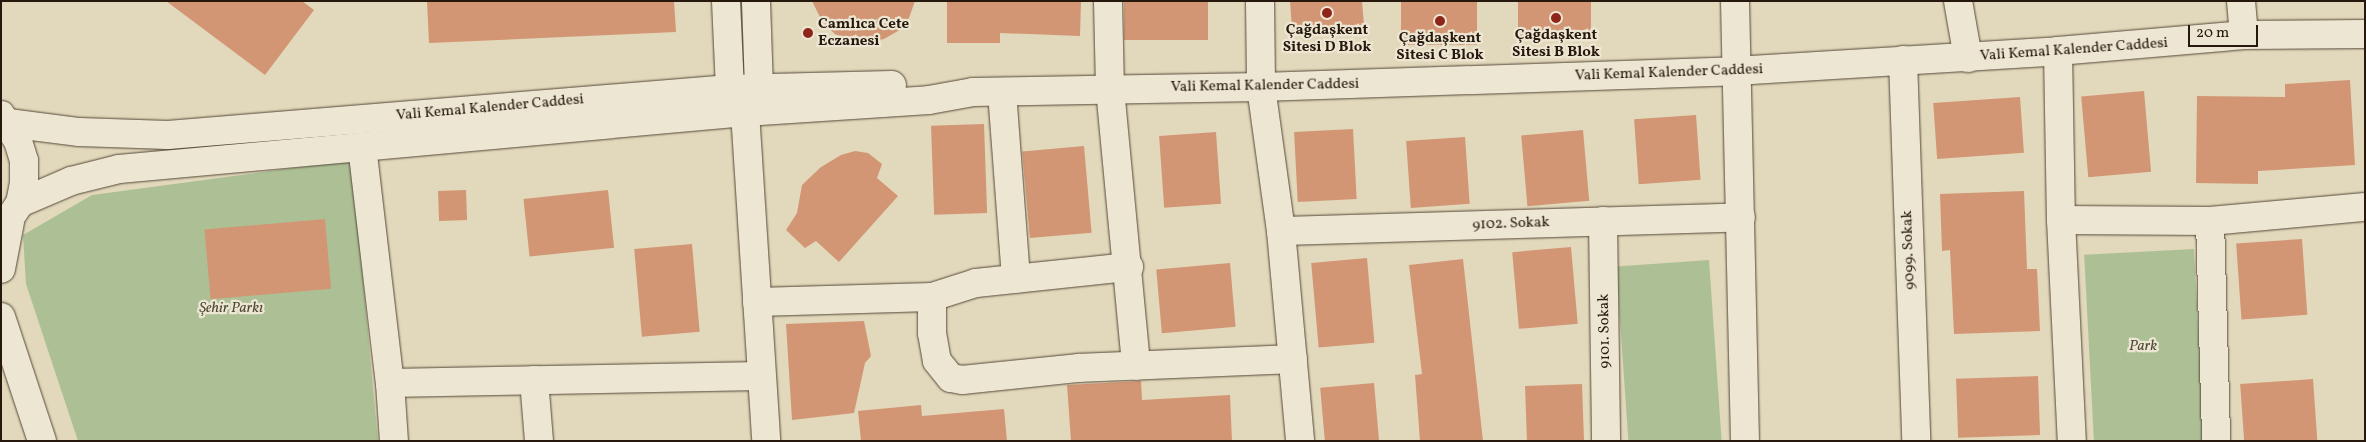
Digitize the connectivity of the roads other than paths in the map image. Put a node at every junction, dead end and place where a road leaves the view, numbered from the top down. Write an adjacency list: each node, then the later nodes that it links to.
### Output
1 (726, 1): 14 (street)
2 (756, 1): 15 (street)
3 (1108, 1): 17 (street)
4 (1260, 1): 16 (street)
5 (1734, 1): 13 (street)
6 (1958, 1): 11 (street)
7 (2241, 1): 9 (street)
8 (2365, 34): 9 (street, Vali Kemal Kalender Caddesi)
9 (2244, 35): 10 (street, Vali Kemal Kalender Caddesi)
10 (2058, 51): 11 (street, Vali Kemal Kalender Caddesi); 26 (street)
11 (1968, 58): 12 (street, Vali Kemal Kalender Caddesi)
12 (1902, 60): 13 (street, Vali Kemal Kalender Caddesi); 48 (street, 9099. Sokak)
13 (1735, 71): 16 (street, Vali Kemal Kalender Caddesi); 24 (street)
14 (730, 88): 15 (street, Vali Kemal Kalender Caddesi); 20 (street); 21 (street, Vali Kemal Kalender Caddesi)
15 (758, 88): 18 (street, Vali Kemal Kalender Caddesi); 20 (street)
16 (1261, 88): 17 (street, Vali Kemal Kalender Caddesi); 29 (street)
17 (1110, 89): 19 (street, Vali Kemal Kalender Caddesi); 30 (street)
18 (973, 92): 19 (street, Vali Kemal Kalender Caddesi); 20 (street, Vali Kemal Kalender Caddesi)
19 (1002, 92): 32 (street)
20 (745, 112): 22 (street, Vali Kemal Kalender Caddesi); 34 (street)
21 (5, 119): 25 (street)
22 (362, 146): 25 (street, Vali Kemal Kalender Caddesi); 40 (street)
23 (2365, 207): 28 (street)
24 (1741, 217): 27 (street, 9102. Sokak); 47 (street)
25 (10, 219): 31 (street)
26 (2061, 220): 28 (street); 49 (street)
27 (1603, 221): 29 (street, 9102. Sokak); 46 (street, 9101. Sokak)
28 (2210, 221): 50 (street)
29 (1281, 231): 36 (street)
30 (1129, 267): 32 (street); 37 (street)
31 (1, 269)
32 (1016, 278): 33 (street)
33 (932, 297): 34 (street); 37 (street)
34 (758, 302): 38 (street)
35 (1, 317): 41 (street)
36 (1293, 359): 37 (street); 45 (street)
37 (1136, 366)
38 (760, 376): 39 (street); 44 (street)
39 (534, 380): 40 (street); 43 (street)
40 (390, 383): 42 (street)
41 (42, 441)
42 (394, 441)
43 (539, 441)
44 (766, 441)
45 (1300, 441)
46 (1606, 441)
47 (1744, 441)
48 (1916, 441)
49 (2072, 441)
50 (2216, 441)

